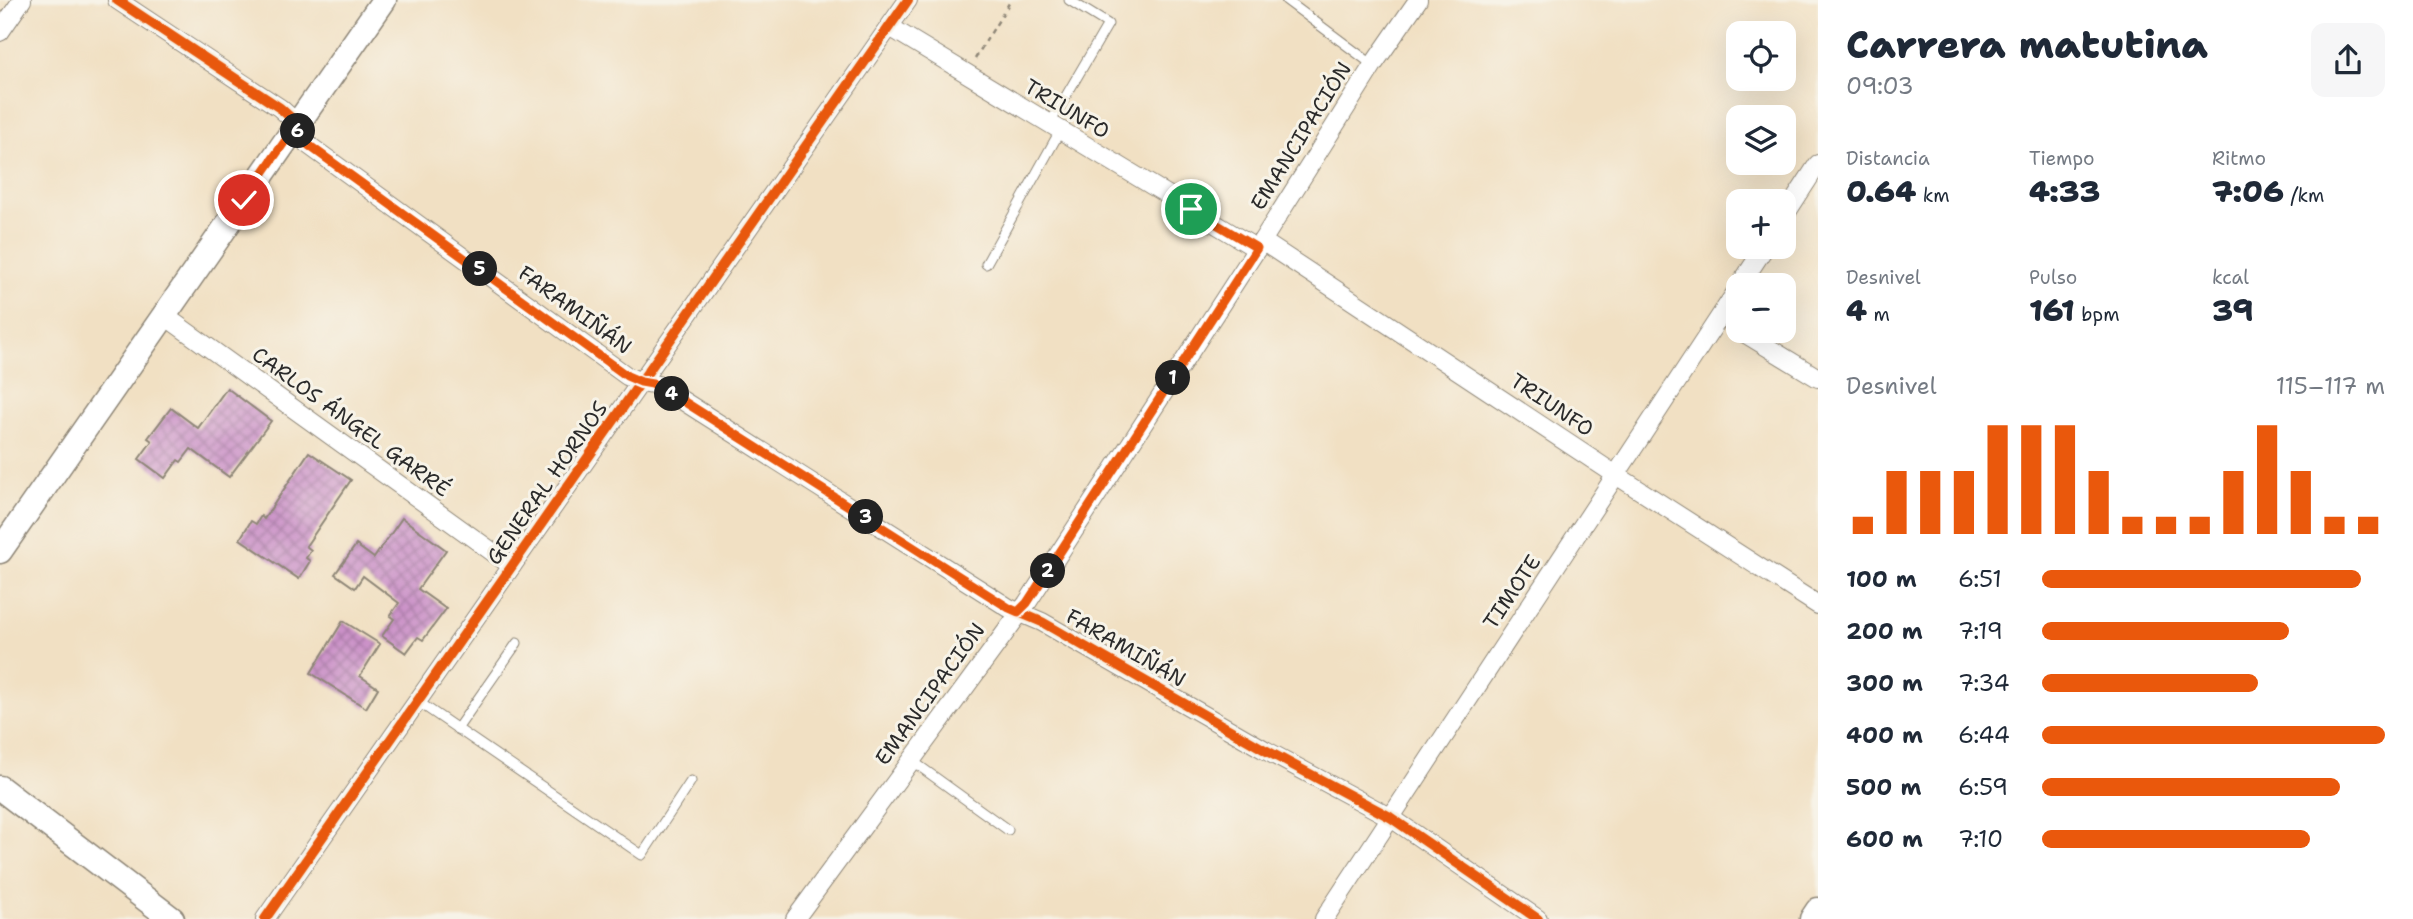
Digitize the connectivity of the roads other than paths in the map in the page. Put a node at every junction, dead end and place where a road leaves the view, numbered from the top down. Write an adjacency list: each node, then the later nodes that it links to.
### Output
1 (22, 0): 9 (street)
2 (117, 0): 11 (street, FARAMIÑÁN)
3 (384, 0): 11 (street)
4 (908, 0): 8 (street, GENERAL HORNOS)
5 (1069, 0): 12 (lane)
6 (1286, 0): 10 (lane)
7 (1418, 0): 10 (street, EMANCIPACIÓN)
8 (890, 27): 12 (street, TRIUNFO); 23 (street, GENERAL HORNOS)
9 (0, 32)
10 (1373, 65): 15 (street, EMANCIPACIÓN)
11 (295, 127): 18 (street); 23 (street, FARAMIÑÁN)
12 (1054, 128): 15 (street, TRIUNFO); 16 (lane)
13 (1818, 164): 14 (street)
14 (1796, 198)
15 (1260, 245): 24 (street, TRIUNFO); 28 (street, EMANCIPACIÓN)
16 (986, 264)
17 (1726, 308): 19 (street, TIMOTE)
18 (164, 316): 25 (street); 26 (street, CARLOS ÁNGEL GARRÉ)
19 (1720, 317): 20 (street); 24 (street, TIMOTE)
20 (1726, 321)
21 (1761, 343): 22 (street)
22 (1818, 378)
23 (641, 382): 26 (street, GENERAL HORNOS); 28 (street, FARAMIÑÁN)
24 (1616, 475): 27 (street, TRIUNFO); 35 (street, TIMOTE)
25 (0, 551)
26 (512, 566): 30 (street, GENERAL HORNOS)
27 (1818, 605)
28 (1018, 612): 32 (street, EMANCIPACIÓN); 35 (street, FARAMIÑÁN)
29 (517, 643): 31 (lane)
30 (417, 701): 31 (lane); 39 (street, GENERAL HORNOS)
31 (457, 729): 33 (lane)
32 (911, 760): 36 (lane); 40 (street, EMANCIPACIÓN)
33 (691, 781)
34 (0, 788): 38 (street)
35 (1390, 817): 41 (street, TIMOTE); 42 (street, FARAMIÑÁN)
36 (1008, 830)
37 (1818, 910): 43 (street)
38 (172, 919)
39 (265, 919)
40 (795, 919)
41 (1324, 919)
42 (1538, 919)
43 (1812, 919)

